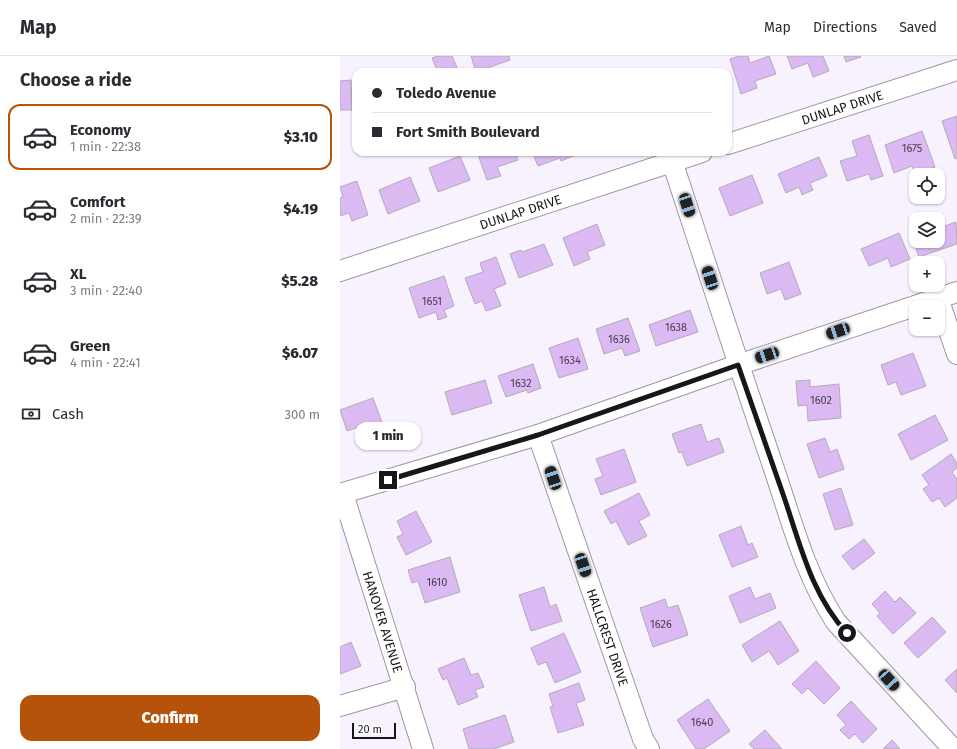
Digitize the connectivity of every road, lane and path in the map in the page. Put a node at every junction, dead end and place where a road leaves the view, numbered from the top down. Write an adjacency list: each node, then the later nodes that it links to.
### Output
1 (957, 70): 2 (street, DUNLAP DRIVE)
2 (732, 143)
3 (690, 156): 4 (street, DUNLAP DRIVE)
4 (672, 162): 5 (street, DUNLAP DRIVE); 9 (street)
5 (340, 271)
6 (957, 292): 7 (street)
7 (938, 298): 8 (street); 9 (street)
8 (957, 354)
9 (738, 365): 10 (street); 16 (street)
10 (538, 435): 11 (street); 15 (street, HALLCREST DRIVE)
11 (341, 494): 12 (street, HANOVER AVENUE)
12 (405, 687): 13 (street); 14 (street, HANOVER AVENUE)
13 (340, 706)
14 (423, 749)
15 (649, 749)
16 (953, 749)

